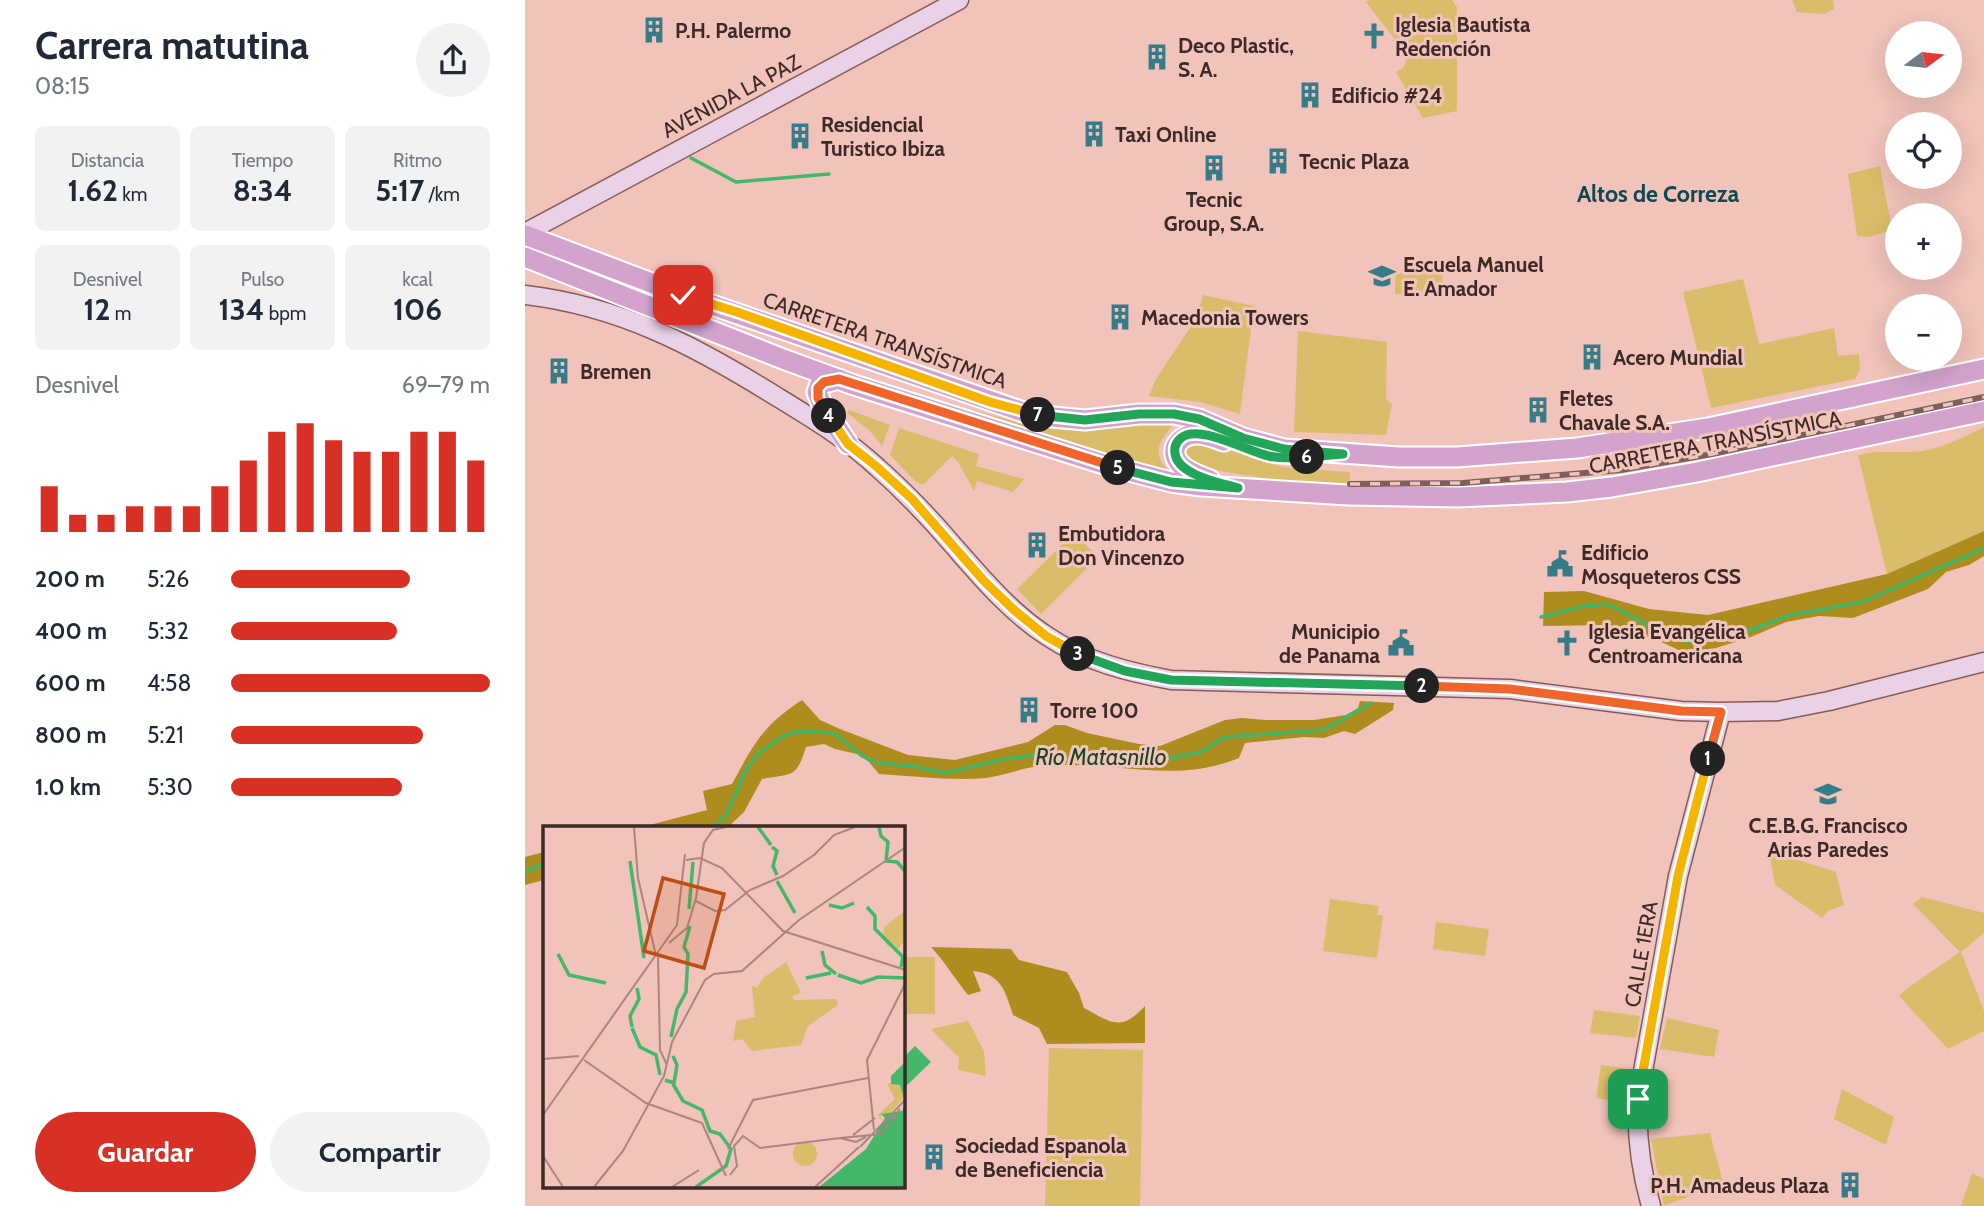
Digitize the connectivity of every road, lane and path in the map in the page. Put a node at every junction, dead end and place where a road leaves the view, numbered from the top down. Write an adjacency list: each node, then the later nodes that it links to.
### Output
1 (959, 0): 2 (main road, AVENIDA LA PAZ)
2 (525, 234): 9 (main road, CARRETERA TRANSÍSTMICA)
3 (525, 257): 6 (main road, CARRETERA TRANSÍSTMICA)
4 (525, 295): 8 (main road)
5 (1984, 369): 9 (main road, CARRETERA TRANSÍSTMICA)
6 (839, 379): 8 (main road); 10 (main road, CARRETERA TRANSÍSTMICA)
7 (1984, 411): 10 (main road, CARRETERA TRANSÍSTMICA)
8 (848, 444): 12 (main road)
9 (1343, 454): 10 (main road)
10 (1238, 488)
11 (1984, 662): 12 (main road)
12 (1721, 712): 13 (main road, CALLE 1ERA)
13 (1651, 1206)

